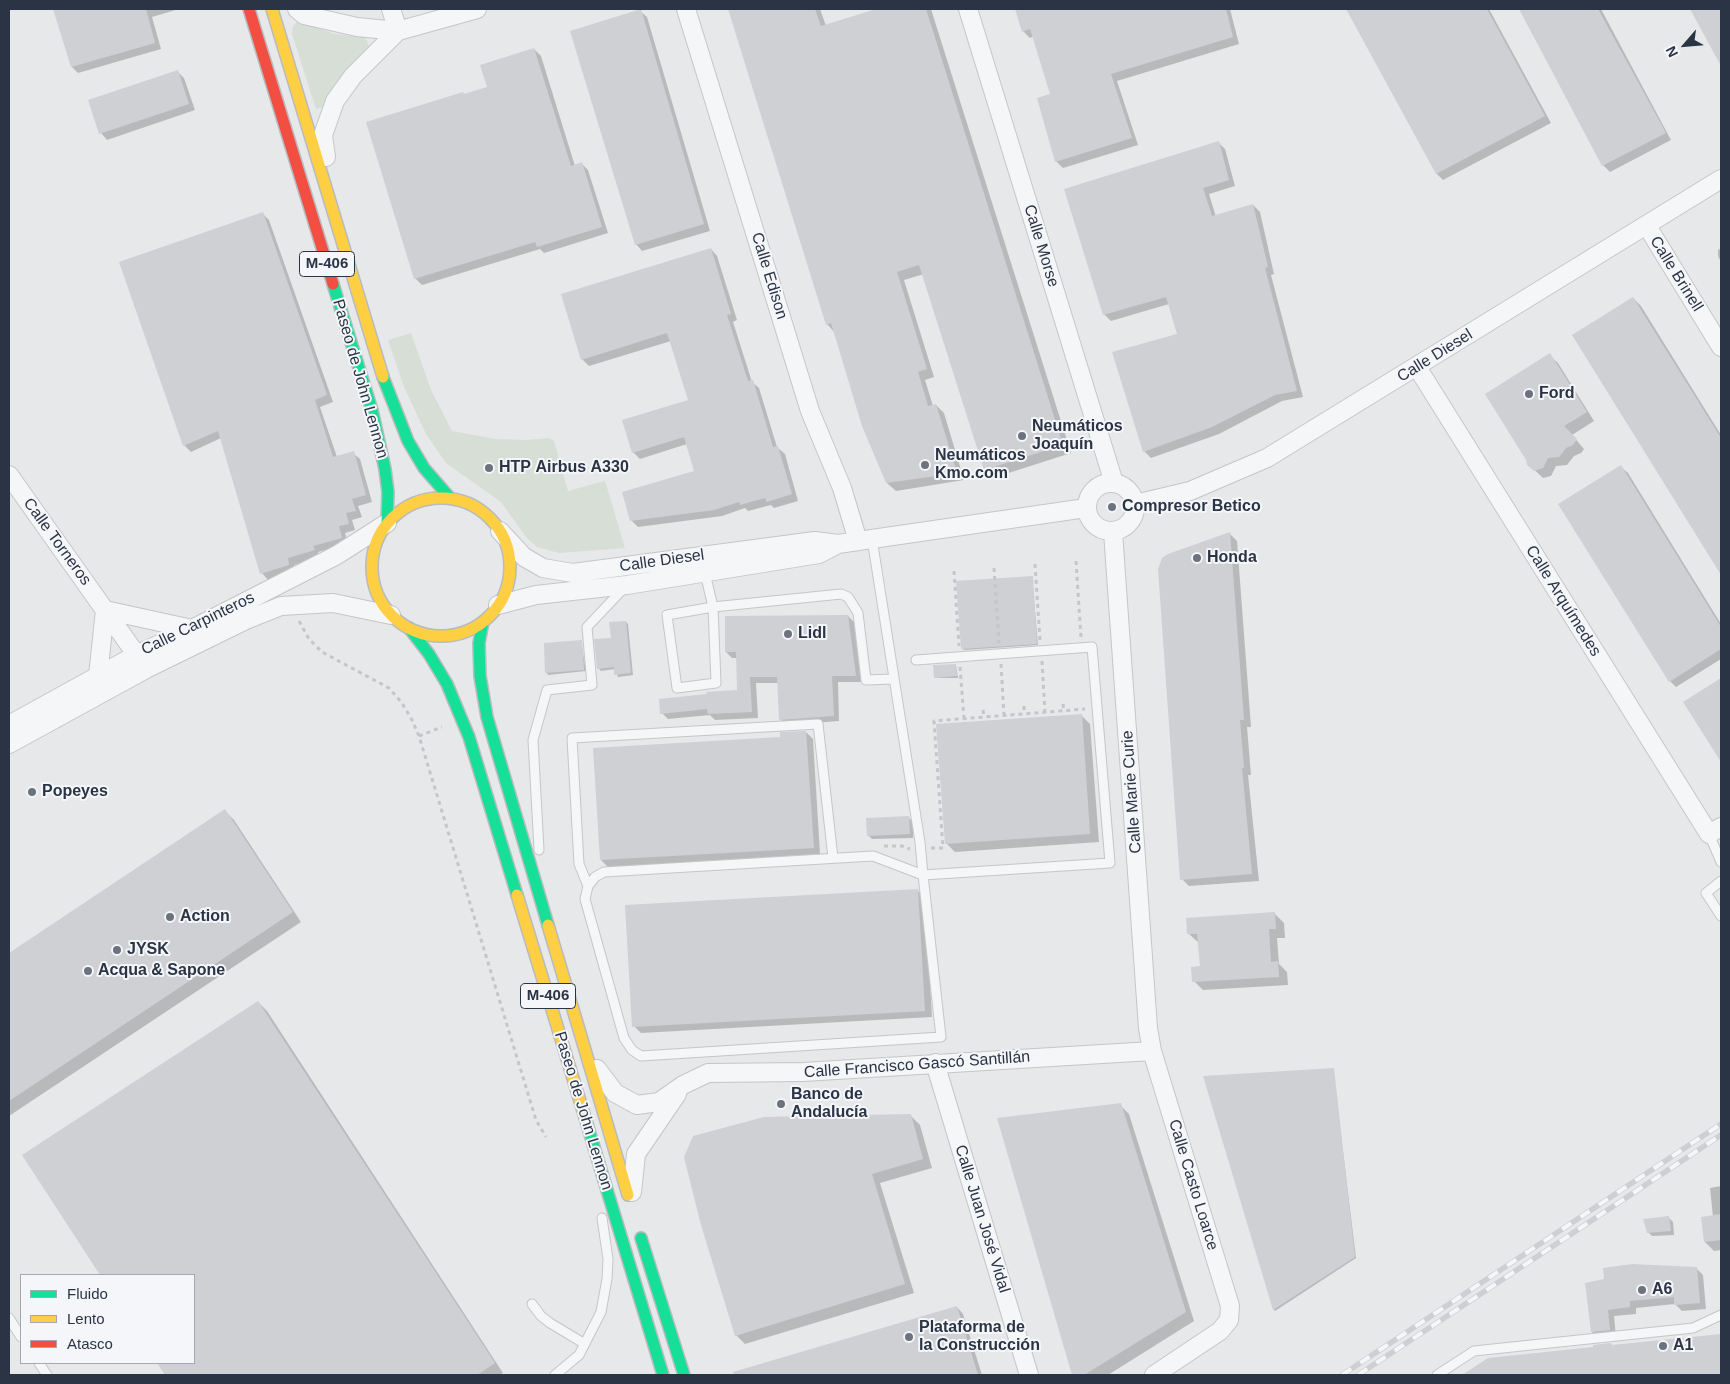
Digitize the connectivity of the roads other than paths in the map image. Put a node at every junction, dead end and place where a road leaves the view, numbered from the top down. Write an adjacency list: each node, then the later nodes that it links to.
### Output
1 (249, 9): 21 (highway, Paseo de John Lennon / M-406)
2 (272, 9): 10 (highway, Paseo de John Lennon / M-406)
3 (297, 9): 8 (street)
4 (391, 9): 8 (street)
5 (477, 9): 8 (street)
6 (686, 9): 24 (street, Calle Edison)
7 (968, 9): 17 (street, Calle Morse)
8 (398, 31): 10 (street)
9 (1721, 179): 11 (street, Calle Diesel)
10 (336, 198): 13 (highway, Paseo de John Lennon / M-406)
11 (1647, 226): 14 (street, Calle Brinell); 15 (street, Calle Diesel)
12 (355, 241): 13 (lane)
13 (349, 259): 18 (highway, Paseo de John Lennon / M-406)
14 (1721, 347)
15 (1417, 367): 19 (street, Calle Diesel); 41 (street, Calle Arquímedes)
16 (9, 475): 30 (street, Calle Torneros)
17 (1114, 483): 19 (street); 20 (street)
18 (450, 498): 21 (highway, M-406); 22 (highway, M-406)
19 (1135, 504): 23 (street)
20 (1086, 508): 23 (street); 24 (street, Calle Diesel)
21 (387, 522): 31 (highway, M-406); 34 (street, Calle Carpinteros)
22 (500, 532): 25 (street, Calle Diesel); 28 (highway, M-406)
23 (1113, 532): 51 (street, Calle Marie Curie)
24 (865, 540): 25 (street, Calle Diesel); 38 (lane)
25 (838, 544): 26 (street, Calle Diesel)
26 (704, 572): 27 (street, Calle Diesel); 29 (lane)
27 (627, 585): 28 (street, Calle Diesel); 48 (lane)
28 (498, 605): 32 (highway, M-406)
29 (713, 607): 29 (lane); 38 (lane)
30 (105, 610): 34 (street); 36 (street, Calle Torneros); 37 (street)
31 (391, 614): 33 (highway, M-406); 36 (street, Calle Carpinteros)
32 (483, 622): 33 (highway, M-406); 48 (highway, Paseo de John Lennon / M-406)
33 (409, 628): 49 (highway, Paseo de John Lennon / M-406)
34 (192, 629): 36 (street, Calle Carpinteros)
35 (916, 660): 44 (lane)
36 (141, 662): 37 (street, Calle Carpinteros); 40 (street, Calle Carpinteros)
37 (98, 676): 39 (street, Calle Carpinteros)
38 (894, 679): 44 (lane)
39 (9, 726)
40 (9, 744)
41 (1715, 830): 43 (lane)
42 (833, 858): 44 (lane); 46 (lane); 46 (lane)
43 (1721, 862)
44 (923, 874): 46 (lane)
45 (1721, 881): 47 (lane)
46 (588, 886)
47 (1721, 916)
48 (547, 923): 52 (highway, Paseo de John Lennon / M-406)
49 (538, 962): 50 (lane); 66 (highway, Paseo de John Lennon / M-406)
50 (550, 1040)
51 (1152, 1051): 53 (street, Calle Francisco Gascó Santillán); 69 (street, Calle Casto Loarce)
52 (588, 1056): 54 (street, Calle Francisco Gascó Santillán); 55 (highway, Paseo de John Lennon / M-406)
53 (935, 1064): 54 (street, Calle Francisco Gascó Santillán); 68 (street, Calle Juan José Vidal)
54 (683, 1085): 55 (street)
55 (631, 1207)
56 (600, 1211): 62 (lane)
57 (637, 1225): 67 (highway)
58 (532, 1304): 62 (lane)
59 (1721, 1315): 70 (lane)
60 (9, 1318): 61 (lane)
61 (20, 1334)
62 (585, 1344): 65 (lane)
63 (40, 1364): 64 (lane)
64 (47, 1375)
65 (555, 1375)
66 (663, 1375)
67 (684, 1375)
68 (1029, 1375)
69 (1154, 1375)
70 (1437, 1375)

